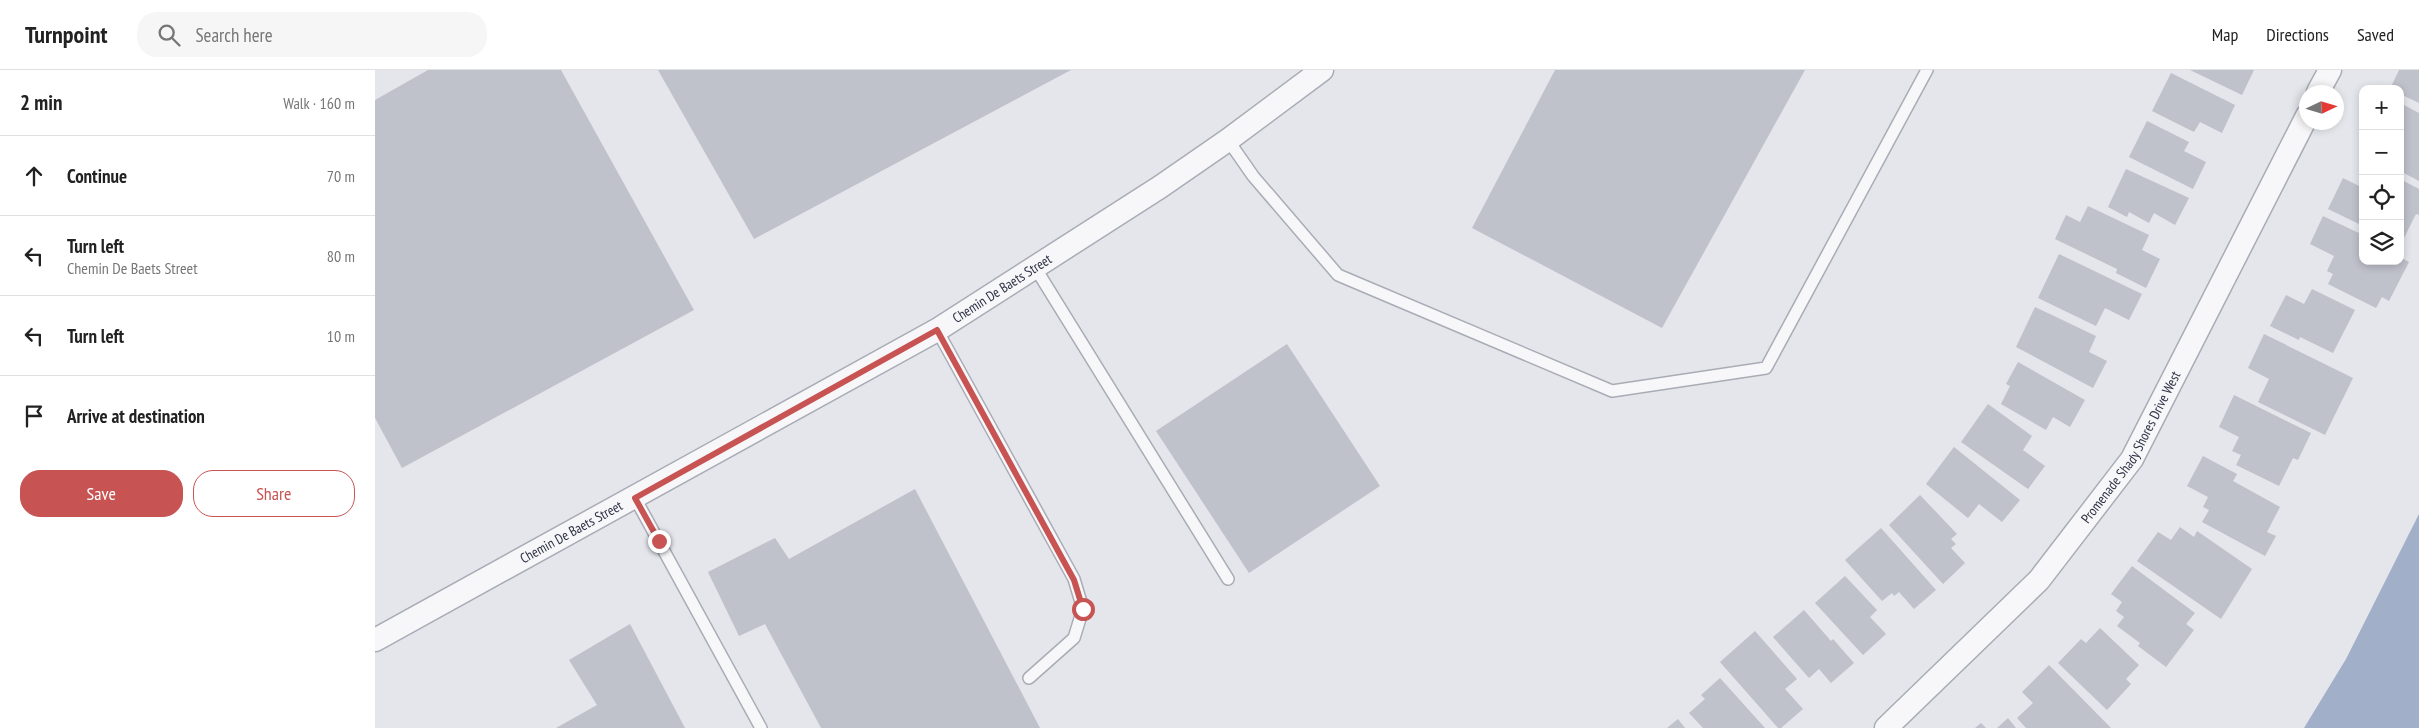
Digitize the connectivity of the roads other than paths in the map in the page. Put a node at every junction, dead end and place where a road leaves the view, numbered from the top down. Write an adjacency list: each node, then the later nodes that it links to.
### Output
1 (1322, 70): 6 (street, Chemin De Baets Street)
2 (1927, 70): 6 (lane)
3 (2330, 70): 4 (street)
4 (2322, 85)
5 (2300, 130): 14 (street, Promenade Shady Shores Drive West)
6 (1228, 140): 7 (street, Chemin De Baets Street)
7 (1036, 269): 8 (street, Chemin De Baets Street); 10 (lane)
8 (937, 330): 9 (street, Chemin De Baets Street); 12 (lane)
9 (635, 498): 11 (street, Chemin De Baets Street); 13 (lane)
10 (1228, 578)
11 (375, 640)
12 (1029, 678)
13 (761, 728)
14 (1886, 728)

